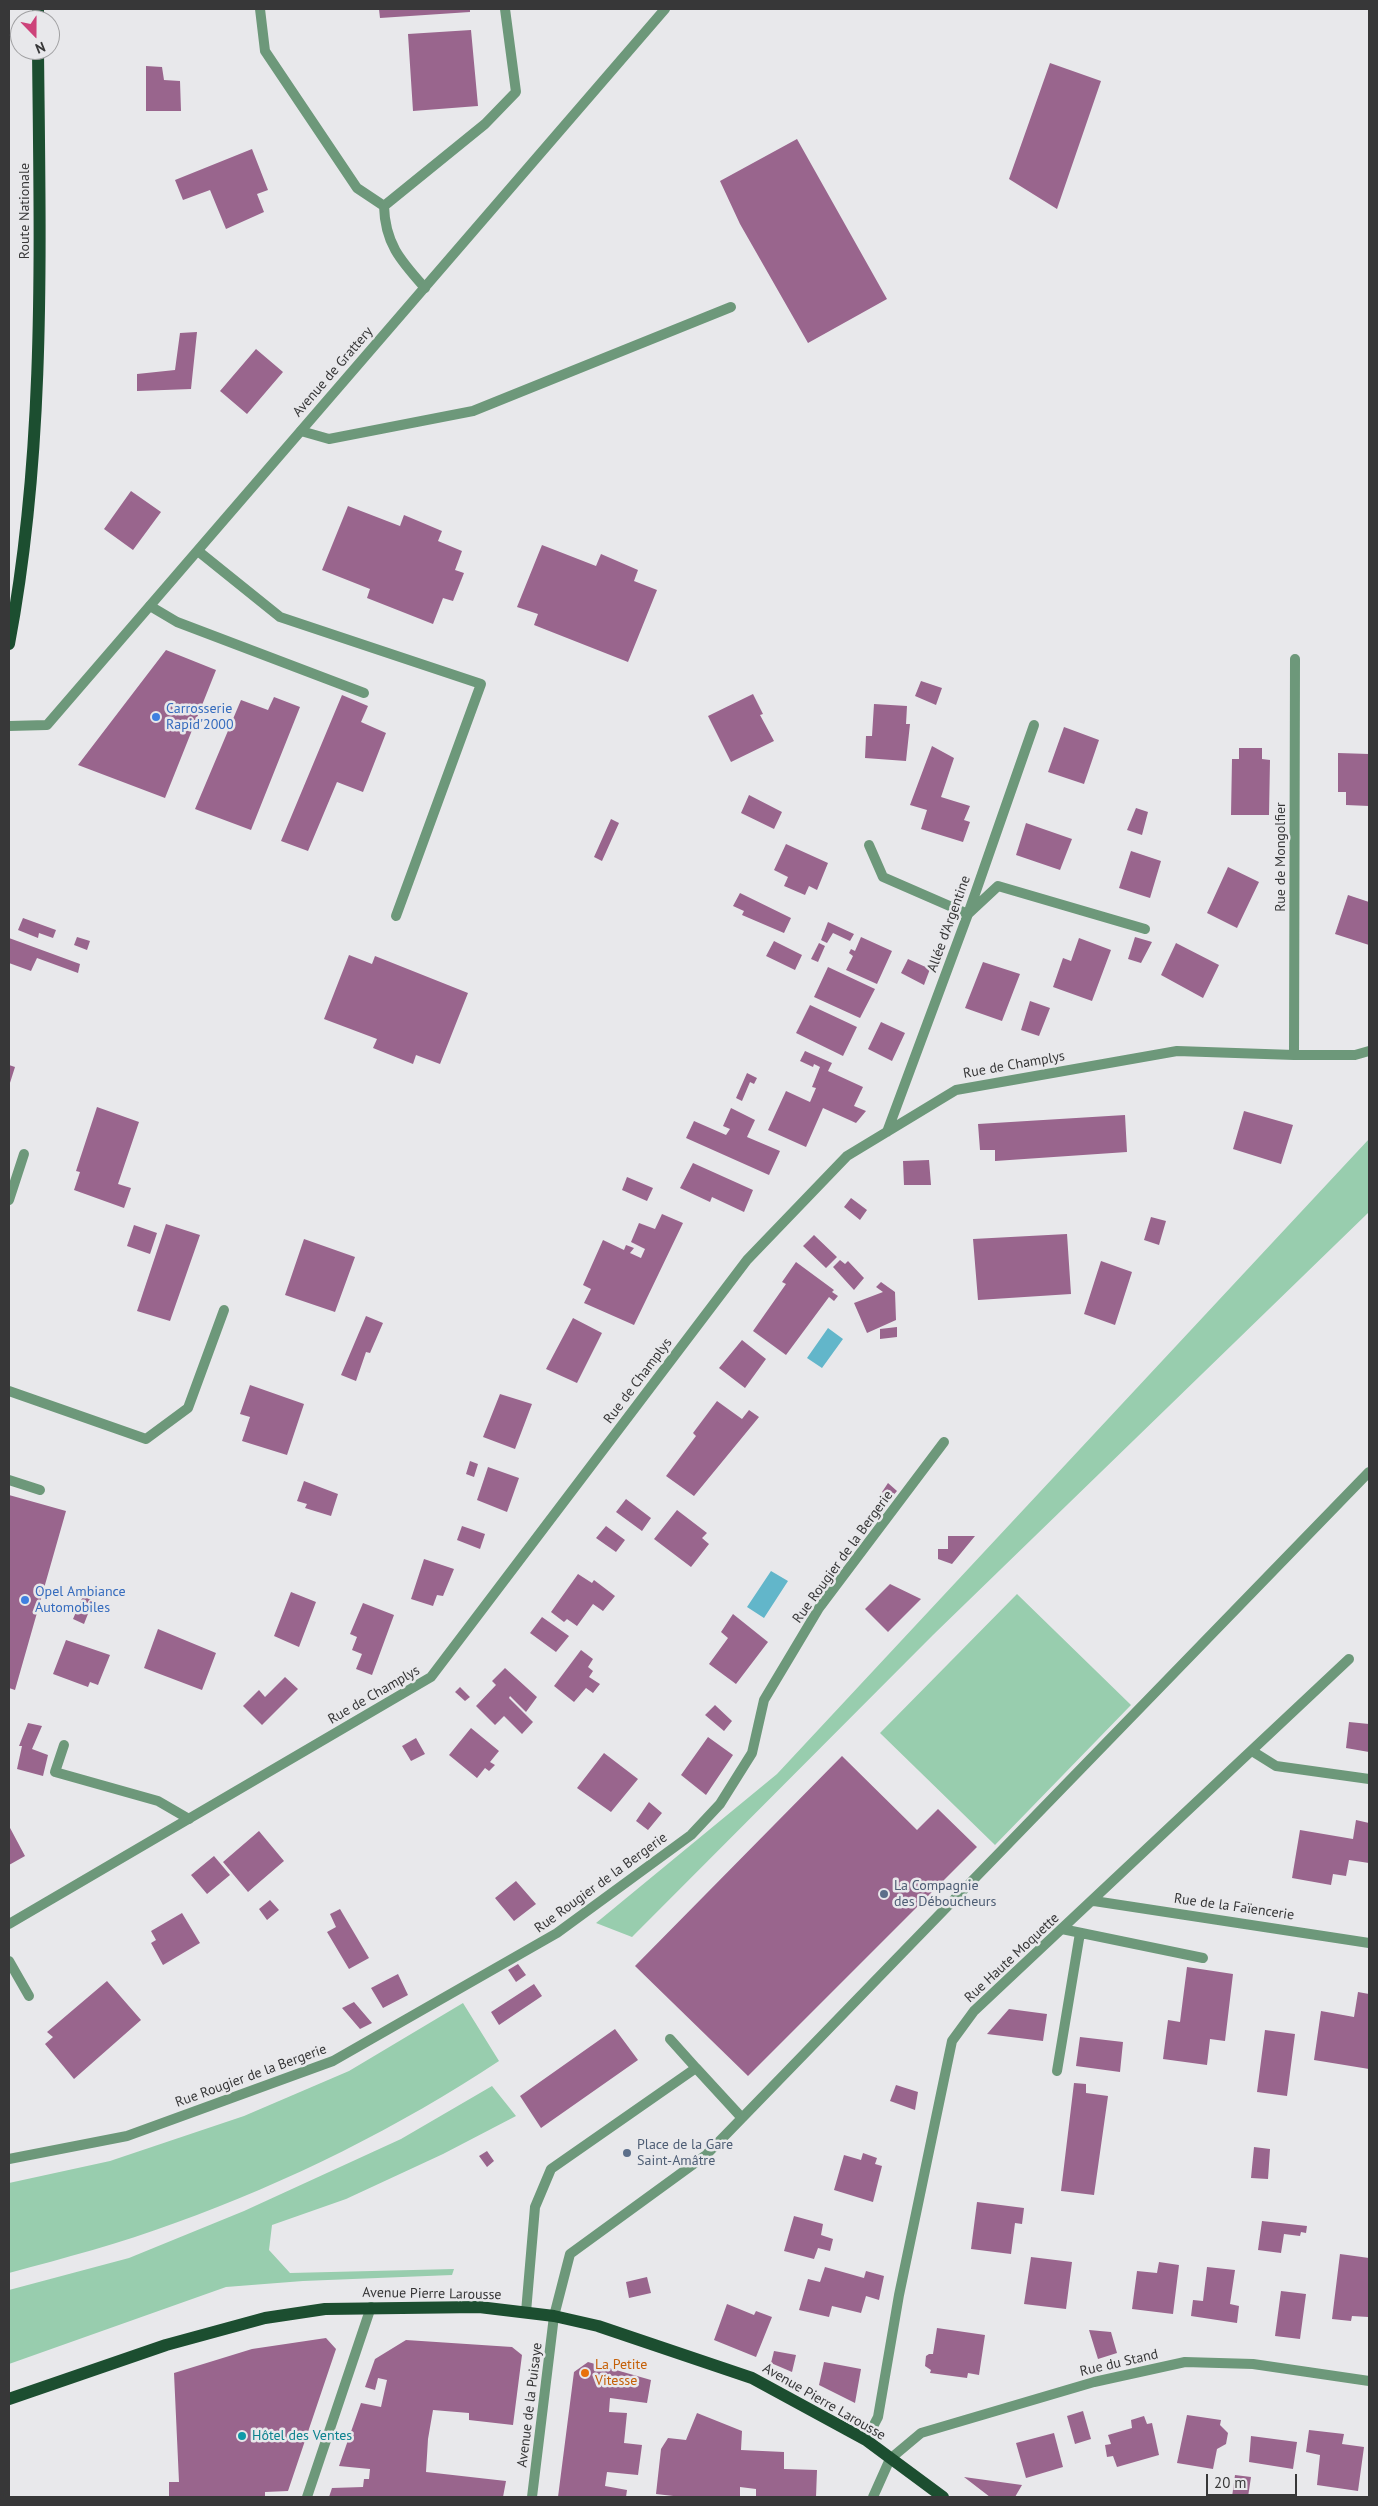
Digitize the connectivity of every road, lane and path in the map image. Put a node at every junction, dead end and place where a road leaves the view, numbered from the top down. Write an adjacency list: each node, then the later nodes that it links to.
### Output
1 (260, 9): 5 (street)
2 (505, 9): 5 (street)
3 (665, 9): 6 (street, Avenue de Grattery)
4 (38, 60): 11 (main road, Route Nationale)
5 (384, 206): 6 (street)
6 (424, 288): 8 (street, Avenue de Grattery)
7 (731, 307): 8 (street)
8 (301, 432): 9 (street, Avenue de Grattery)
9 (198, 551): 10 (street, Avenue de Grattery); 18 (street)
10 (150, 606): 13 (street); 15 (street, Avenue de Grattery)
11 (9, 644)
12 (1295, 659): 21 (street, Rue de Mongolfier)
13 (364, 693)
14 (1034, 725): 17 (street, Allée d'Argentine)
15 (9, 726)
16 (869, 845): 17 (street)
17 (968, 914): 19 (street); 22 (street, Allée d'Argentine)
18 (396, 916)
19 (1145, 929)
20 (1369, 1051): 21 (street, Rue de Champlys)
21 (1294, 1055): 22 (street, Rue de Champlys)
22 (887, 1132): 35 (street, Rue de Champlys)
23 (24, 1154): 24 (street)
24 (9, 1200)
25 (224, 1310): 26 (street)
26 (9, 1391)
27 (944, 1442): 48 (street, Rue Rougier de la Bergerie)
28 (1369, 1472): 47 (street, Avenue de la Puisaye)
29 (9, 1480): 30 (street)
30 (40, 1490)
31 (1349, 1659): 33 (street, Rue Haute Moquette)
32 (64, 1745): 35 (street)
33 (1252, 1751): 34 (street); 36 (street, Rue Haute Moquette)
34 (1369, 1779)
35 (189, 1819): 37 (street, Rue de Champlys)
36 (1094, 1901): 38 (street, Rue Haute Moquette); 40 (street, Rue de la Faïencerie)
37 (9, 1924)
38 (1062, 1929): 39 (street); 54 (street, Rue Haute Moquette)
39 (1080, 1933): 41 (street); 46 (street)
40 (1369, 1943)
41 (1203, 1958)
42 (9, 1961): 43 (street)
43 (29, 1996)
44 (670, 2039): 45 (street)
45 (696, 2068): 47 (street); 50 (street)
46 (1057, 2071)
47 (742, 2118): 51 (street, Avenue de la Puisaye)
48 (9, 2159)
49 (371, 2307): 50 (main road, Avenue Pierre Larousse); 53 (main road, Avenue Pierre Larousse); 56 (street)
50 (526, 2312): 51 (main road, Avenue Pierre Larousse)
51 (554, 2316): 54 (main road, Avenue Pierre Larousse); 57 (street, Avenue de la Puisaye)
52 (1369, 2381): 55 (street, Rue du Stand)
53 (9, 2399)
54 (866, 2440): 55 (main road, Avenue Pierre Larousse)
55 (890, 2459): 58 (street); 59 (main road, Avenue Pierre Larousse)
56 (307, 2497)
57 (532, 2497)
58 (873, 2497)
59 (943, 2497)

